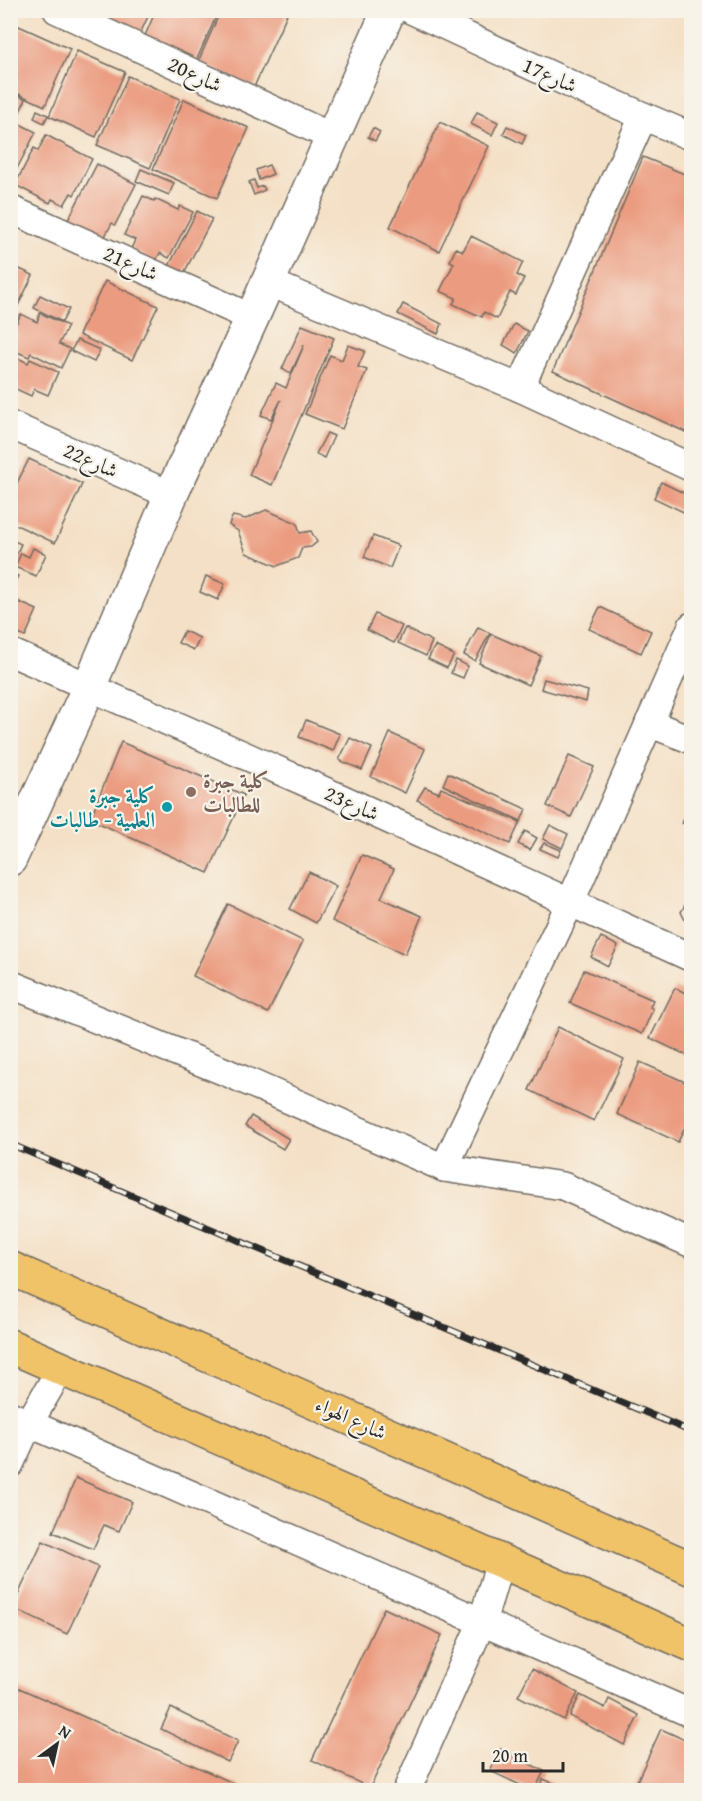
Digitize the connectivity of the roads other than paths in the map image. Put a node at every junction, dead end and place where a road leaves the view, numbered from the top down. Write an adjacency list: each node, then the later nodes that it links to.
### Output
1 (57, 10): 5 (street, شارع20)
2 (389, 10): 5 (street)
3 (411, 10): 4 (street, شارع17)
4 (643, 117): 6 (street, شارع17); 10 (street)
5 (332, 137): 8 (street)
6 (692, 137)
7 (10, 209): 9 (street, شارع21)
8 (268, 282): 9 (street); 10 (street)
9 (252, 318): 13 (street)
10 (520, 388): 12 (street)
11 (10, 425): 13 (street, شارع22)
12 (692, 468)
13 (171, 495): 16 (street)
14 (692, 626): 17 (street)
15 (10, 652): 16 (street, شارع23)
16 (89, 687): 19 (street); 20 (street, شارع23)
17 (649, 723): 18 (street); 20 (street)
18 (692, 740)
19 (10, 859)
20 (570, 903): 21 (street, شارع23); 23 (street)
21 (692, 958)
22 (10, 984): 23 (street)
23 (444, 1168): 24 (street)
24 (692, 1244)
25 (10, 1268): 31 (highway, شارع الهواء)
26 (10, 1346): 27 (highway)
27 (61, 1368): 28 (street); 30 (highway)
28 (20, 1419): 29 (street); 32 (street)
29 (10, 1464)
30 (500, 1562): 32 (street); 33 (highway)
31 (692, 1569)
32 (482, 1622): 34 (street); 35 (street)
33 (692, 1646)
34 (692, 1714)
35 (407, 1791)

